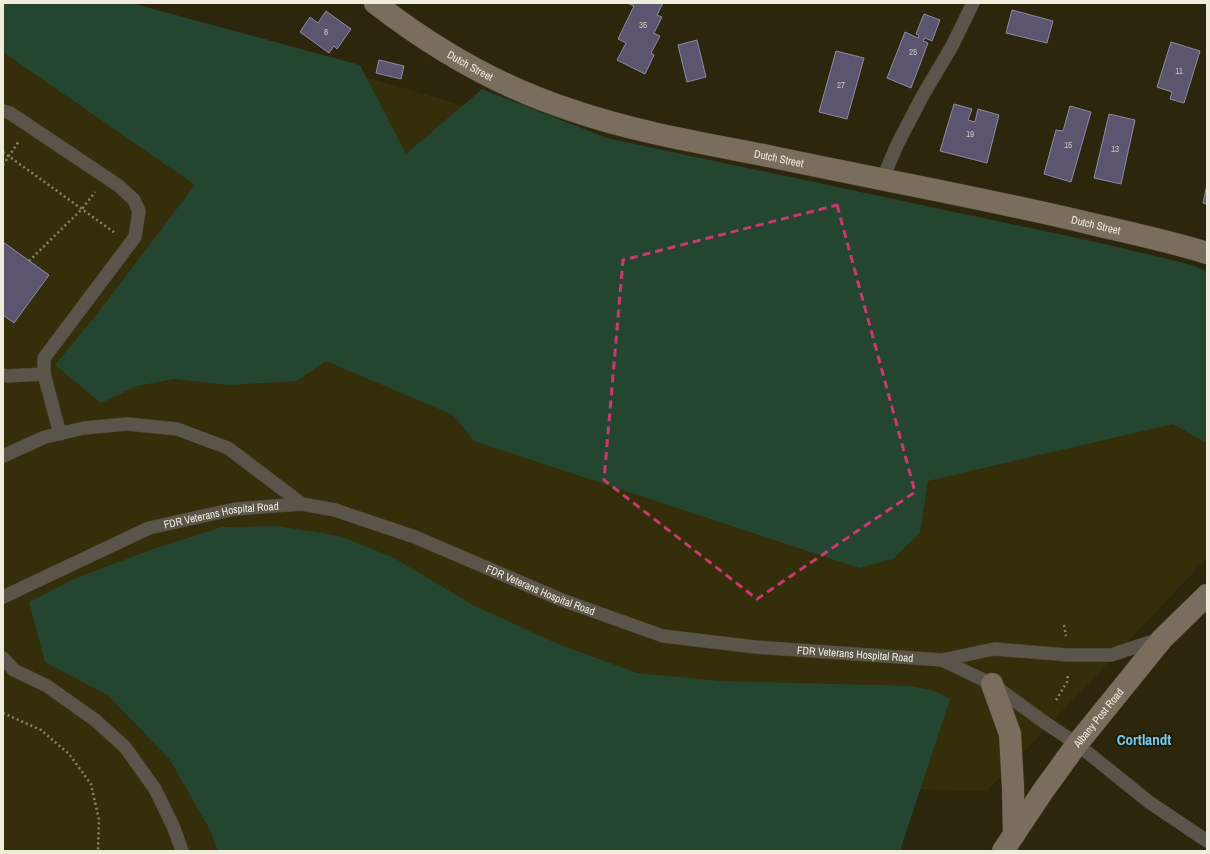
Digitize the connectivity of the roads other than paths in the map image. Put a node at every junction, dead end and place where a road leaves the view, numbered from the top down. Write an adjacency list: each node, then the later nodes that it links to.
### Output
1 (374, 3): 4 (street, Dutch Street)
2 (973, 3): 4 (lane)
3 (3, 111): 6 (lane)
4 (882, 180): 5 (street, Dutch Street)
5 (1207, 253)
6 (44, 374): 7 (lane); 8 (lane)
7 (3, 375)
8 (60, 434): 9 (lane); 10 (lane)
9 (3, 456)
10 (302, 504): 12 (lane, FDR Veterans Hospital Road); 15 (lane, FDR Veterans Hospital Road)
11 (1207, 595): 13 (street, Albany Post Road)
12 (3, 597)
13 (1162, 638): 15 (lane); 17 (street, Albany Post Road)
14 (3, 658): 20 (lane)
15 (942, 660): 16 (lane, FDR Veterans Hospital Road)
16 (992, 684): 17 (lane, FDR Veterans Hospital Road); 19 (street)
17 (1077, 744): 18 (lane, FDR Veterans Hospital Road); 19 (street, Albany Post Road)
18 (1207, 841)
19 (1009, 843)
20 (182, 851)

